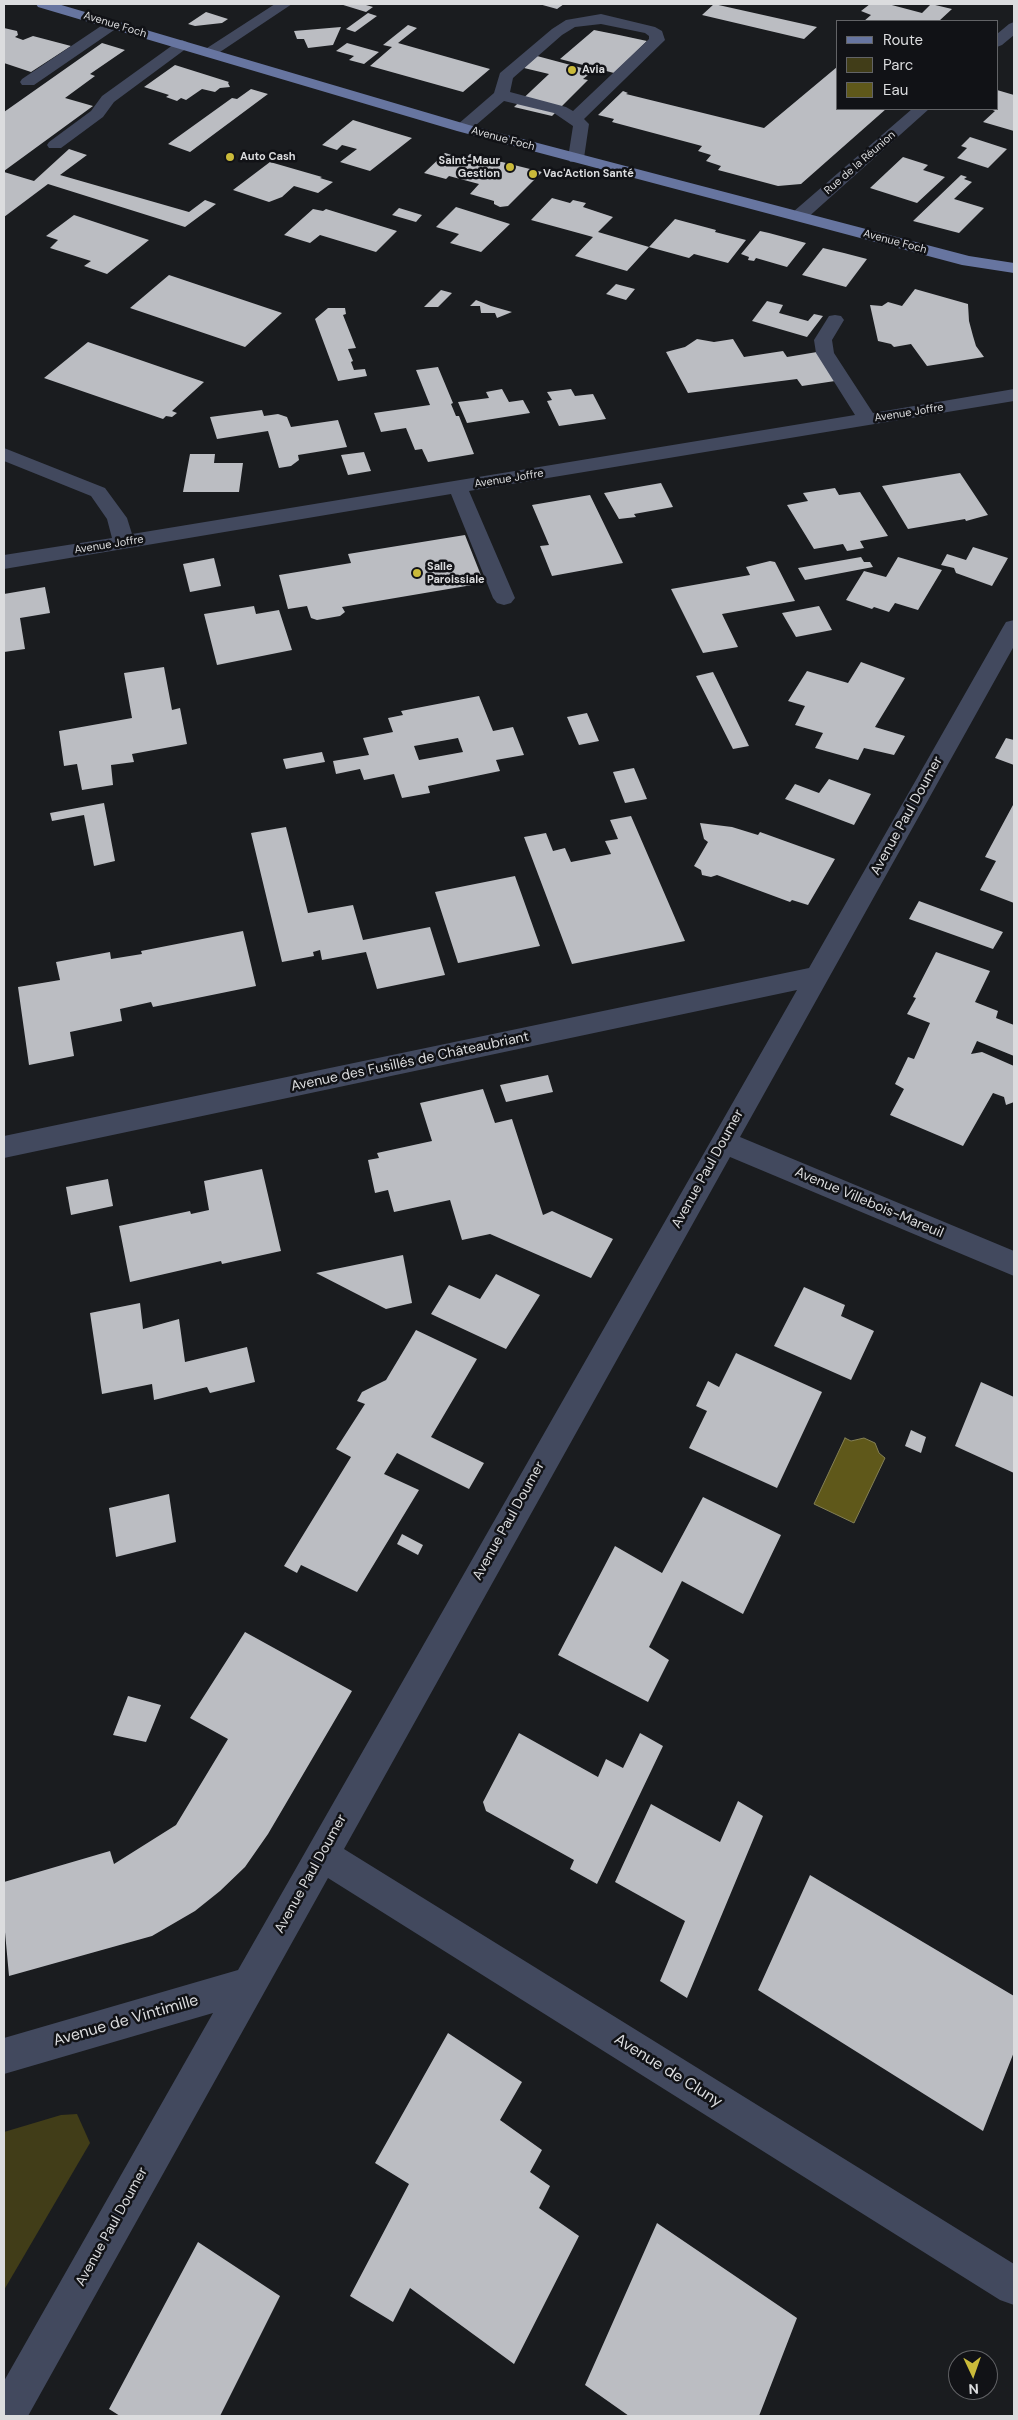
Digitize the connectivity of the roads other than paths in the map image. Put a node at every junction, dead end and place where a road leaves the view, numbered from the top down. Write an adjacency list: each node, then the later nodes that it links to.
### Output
1 (43, 4): 3 (main road, Avenue Foch)
2 (285, 4): 7 (street)
3 (112, 24): 6 (main road, Avenue Foch); 8 (street)
4 (1014, 27): 5 (street)
5 (998, 41)
6 (182, 45): 7 (main road, Avenue Foch); 13 (street)
7 (209, 53): 12 (main road, Avenue Foch)
8 (28, 82)
9 (501, 95): 11 (street); 11 (street); 12 (street)
10 (920, 110): 15 (street, Rue de la Réunion)
11 (574, 119): 14 (street)
12 (463, 128): 14 (main road, Avenue Foch)
13 (55, 145)
14 (576, 158): 15 (main road, Avenue Foch)
15 (798, 216): 16 (main road, Avenue Foch)
16 (968, 261): 17 (main road, Avenue Foch); 18 (main road, Avenue Foch)
17 (1014, 268)
18 (1014, 279)
19 (835, 320): 21 (street)
20 (1014, 395): 21 (street, Avenue Joffre)
21 (868, 420): 23 (street, Avenue Joffre)
22 (4, 454): 24 (street)
23 (458, 488): 24 (street, Avenue Joffre); 26 (street)
24 (124, 543): 25 (street, Avenue Joffre)
25 (4, 562)
26 (504, 598)
27 (1014, 627): 28 (street, Avenue Paul Doumer)
28 (816, 976): 29 (street, Avenue Paul Doumer); 30 (street, Avenue des Fusillés de Châteaubriant)
29 (723, 1142): 31 (street, Avenue Villebois-Mareuil); 32 (street, Avenue Paul Doumer)
30 (4, 1147)
31 (1014, 1264)
32 (322, 1855): 33 (street, Avenue Paul Doumer); 35 (street, Avenue de Cluny)
33 (249, 1985): 34 (street, Avenue de Vintimille); 36 (street, Avenue Paul Doumer)
34 (4, 2056)
35 (1014, 2286)
36 (6, 2416)

